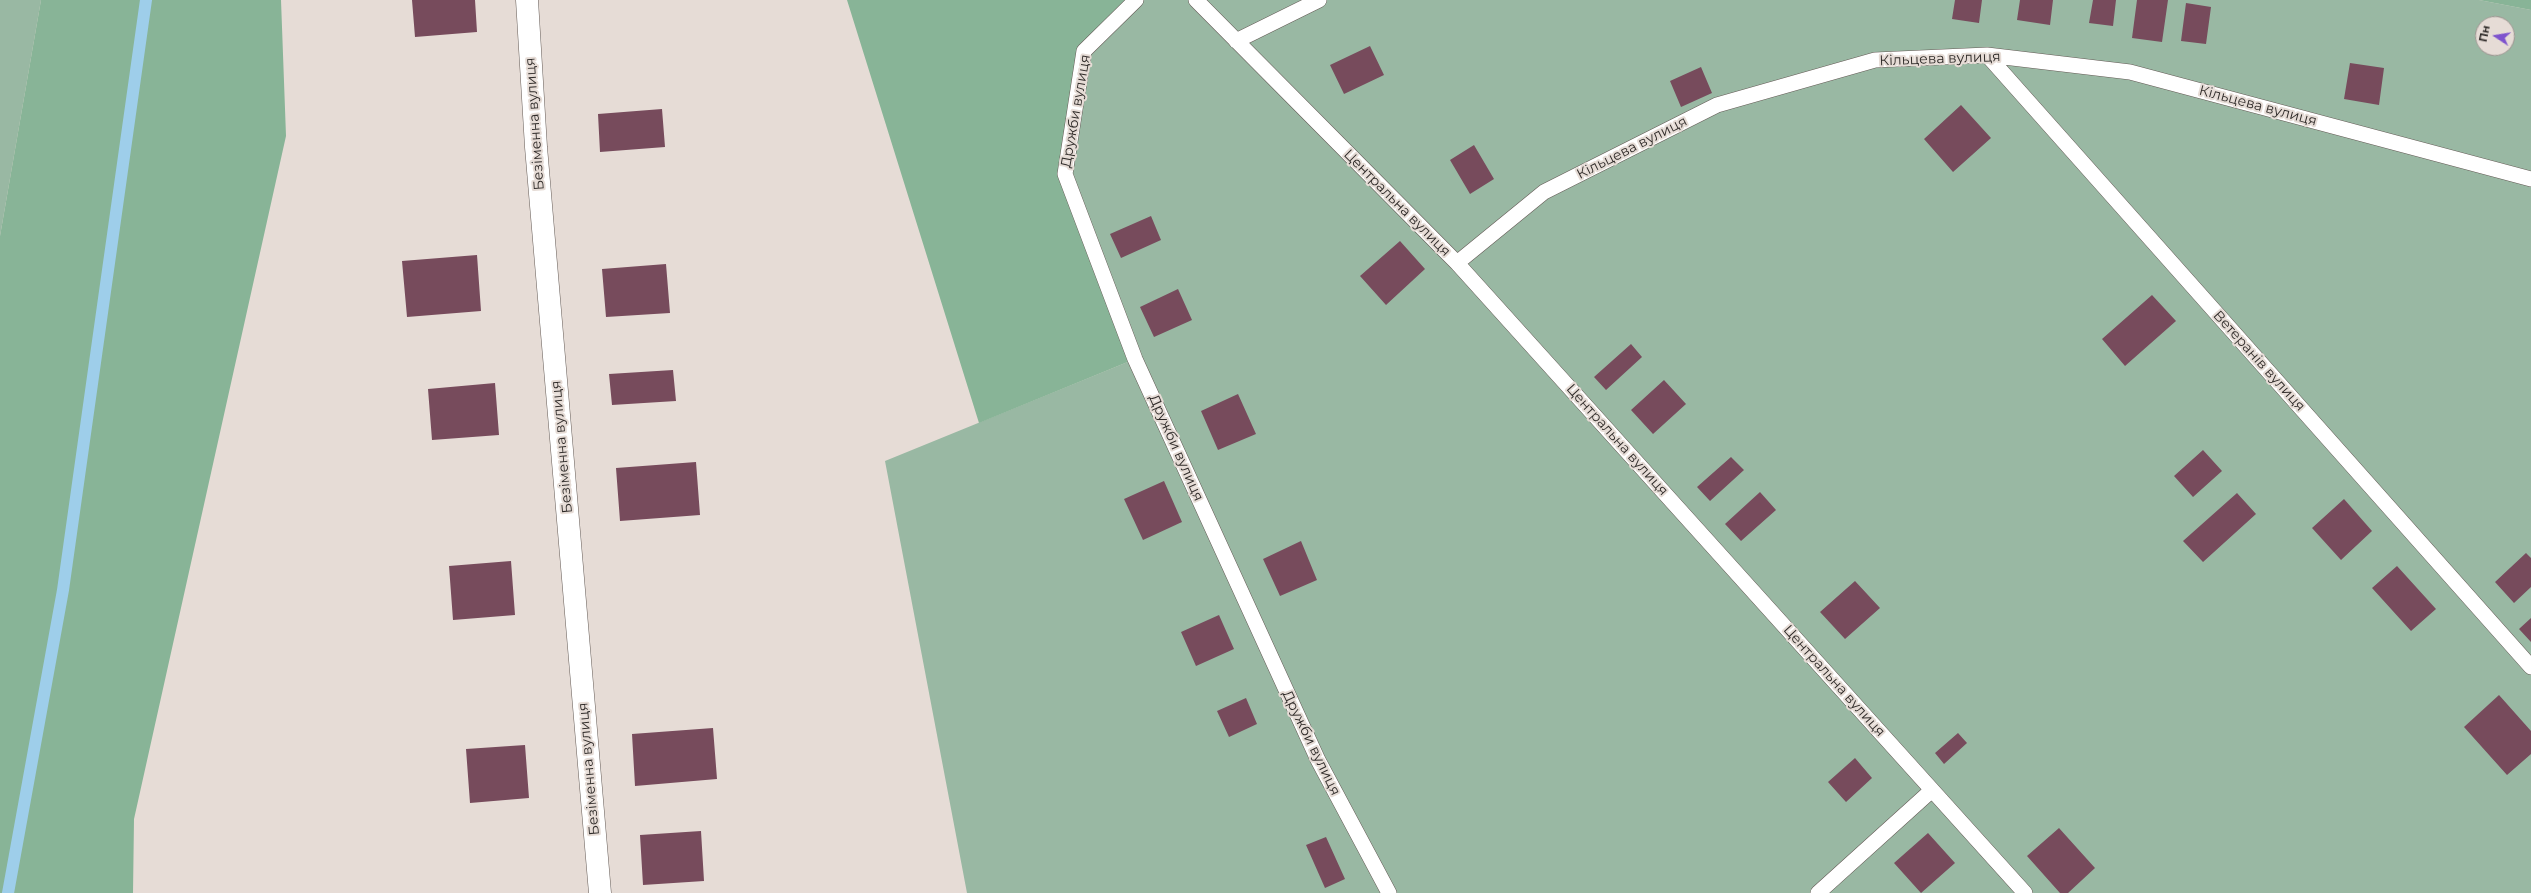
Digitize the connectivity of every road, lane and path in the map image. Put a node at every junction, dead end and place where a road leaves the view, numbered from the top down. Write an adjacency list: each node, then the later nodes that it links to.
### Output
1 (527, 0): 11 (street, Безіменна вулиця)
2 (1136, 0): 12 (lane, Дружби вулиця)
3 (1196, 0): 5 (lane, Центральна вулиця)
4 (1319, 0): 5 (lane)
5 (1236, 41): 8 (lane, Центральна вулиця)
6 (1987, 55): 7 (lane, Кільцева вулиця); 8 (lane, Кільцева вулиця); 9 (lane, Ветеранів вулиця)
7 (2531, 179)
8 (1457, 263): 10 (lane, Центральна вулиця)
9 (2531, 667)
10 (1932, 790): 13 (lane); 14 (lane, Центральна вулиця)
11 (600, 893)
12 (1389, 893)
13 (1818, 893)
14 (2025, 893)

